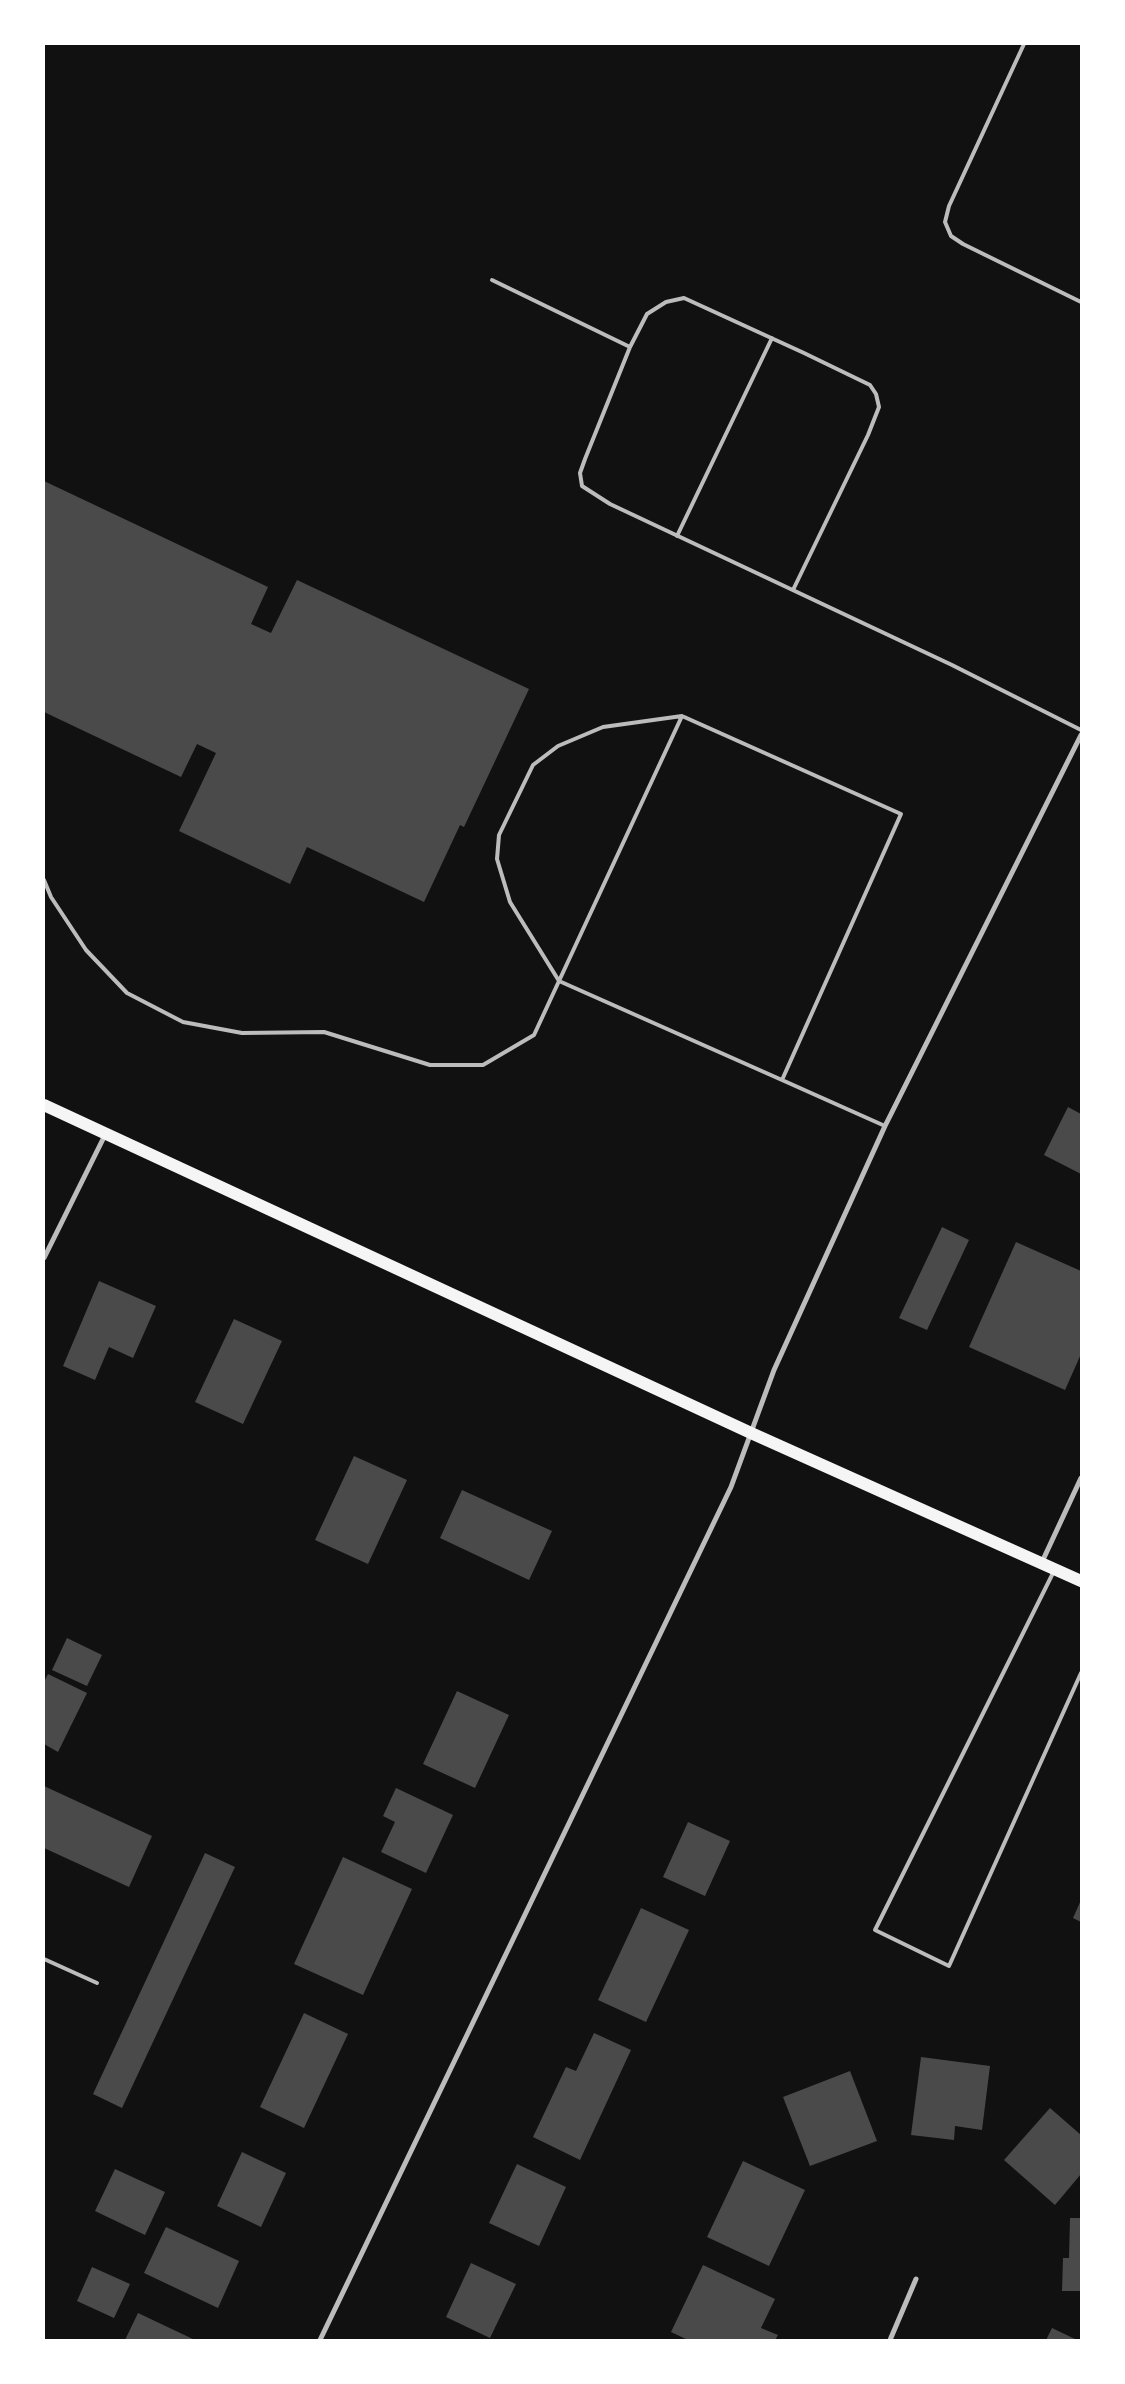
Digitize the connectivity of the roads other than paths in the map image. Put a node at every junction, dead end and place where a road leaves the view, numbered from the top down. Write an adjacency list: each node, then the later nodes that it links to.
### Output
1 (1024, 44): 3 (lane)
2 (492, 280): 5 (lane)
3 (1081, 302)
4 (772, 338): 5 (lane); 6 (lane); 7 (lane)
5 (630, 346): 6 (lane)
6 (677, 536): 7 (lane)
7 (793, 590): 9 (lane)
8 (682, 716): 12 (lane); 12 (lane); 13 (lane)
9 (1081, 730)
10 (1081, 735): 15 (street)
11 (44, 880): 12 (lane)
12 (559, 981): 13 (lane)
13 (782, 1080): 15 (lane)
14 (44, 1105): 16 (main road)
15 (885, 1126): 18 (street)
16 (106, 1133): 17 (street); 18 (main road)
17 (44, 1258)
18 (751, 1433): 20 (main road); 27 (street)
19 (1081, 1478): 20 (street)
20 (1042, 1563): 21 (main road)
21 (1055, 1569): 22 (main road); 23 (lane)
22 (1081, 1581)
23 (1081, 1673)
24 (44, 1959): 25 (lane)
25 (97, 1984)
26 (916, 2279): 28 (street)
27 (320, 2340)
28 (890, 2340)

